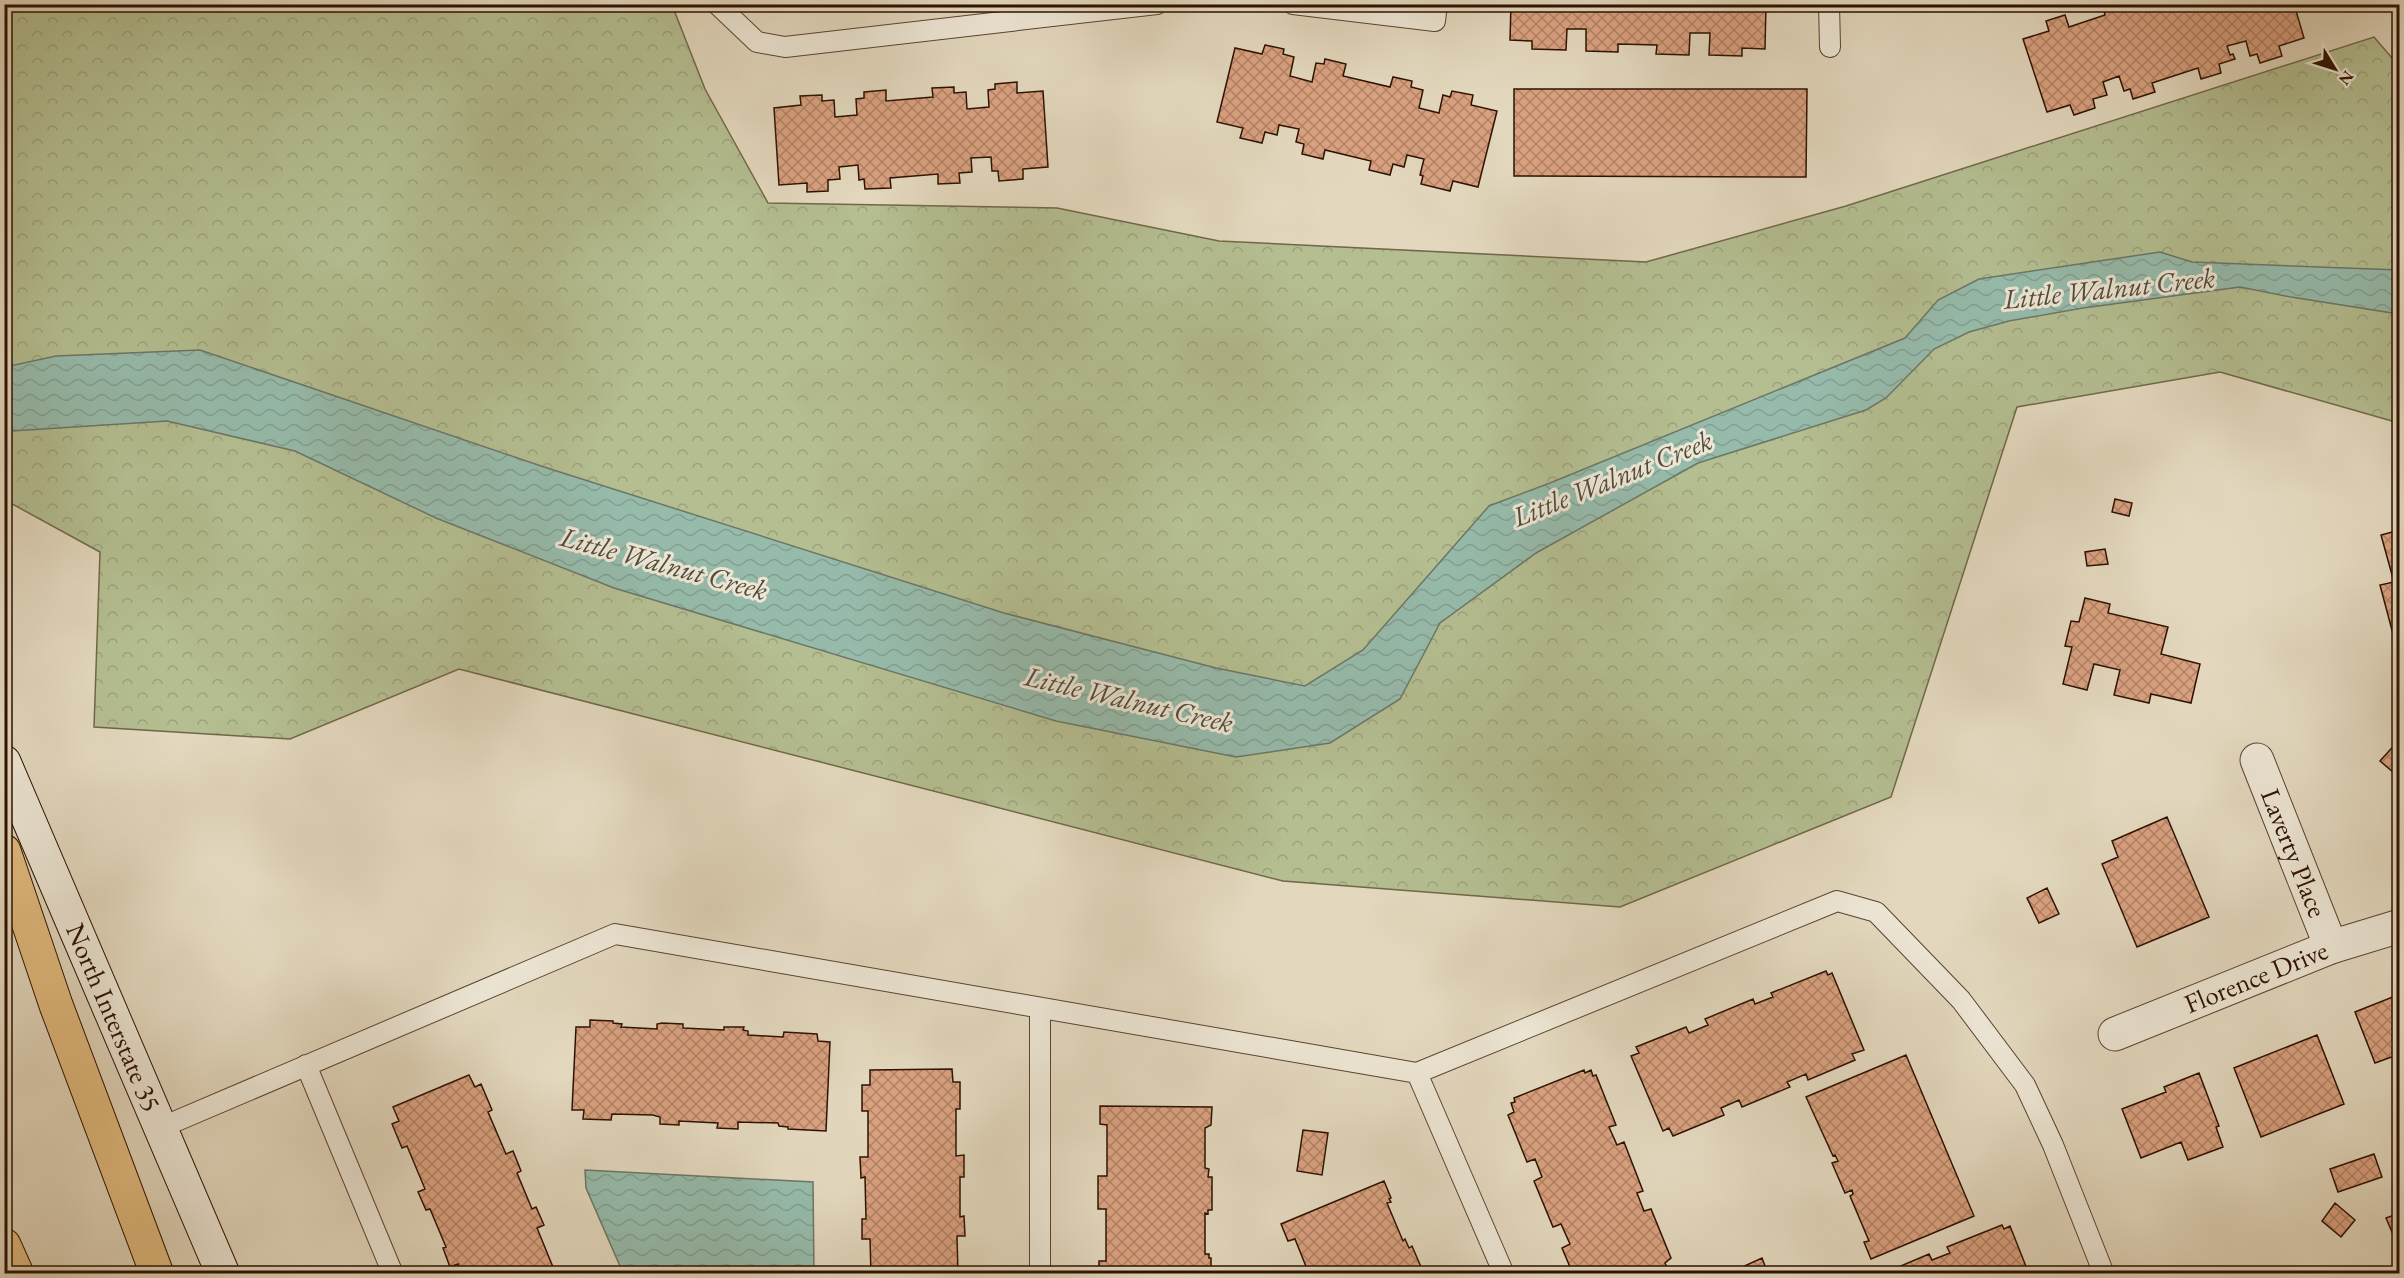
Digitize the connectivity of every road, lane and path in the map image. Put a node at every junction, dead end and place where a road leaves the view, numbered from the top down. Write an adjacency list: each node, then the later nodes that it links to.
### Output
1 (717, 4): 2 (lane)
2 (1157, 4)
3 (1293, 4): 4 (lane)
4 (1437, 4)
5 (1829, 4): 6 (lane)
6 (1830, 47)
7 (2257, 760): 11 (main road, Laverty Place)
8 (4, 762): 16 (main road, North Interstate 35)
9 (4, 851): 19 (highway)
10 (2400, 926): 11 (main road, Florence Drive)
11 (2331, 947): 13 (main road, Florence Drive)
12 (1040, 1008): 14 (lane); 15 (lane); 22 (lane)
13 (2115, 1034)
14 (306, 1065): 16 (lane); 21 (lane)
15 (1417, 1073): 23 (lane); 24 (lane)
16 (160, 1128): 20 (main road, North Interstate 35)
17 (4, 1245): 18 (highway)
18 (17, 1274)
19 (157, 1274)
20 (223, 1274)
21 (393, 1274)
22 (1040, 1274)
23 (1504, 1274)
24 (2104, 1274)

